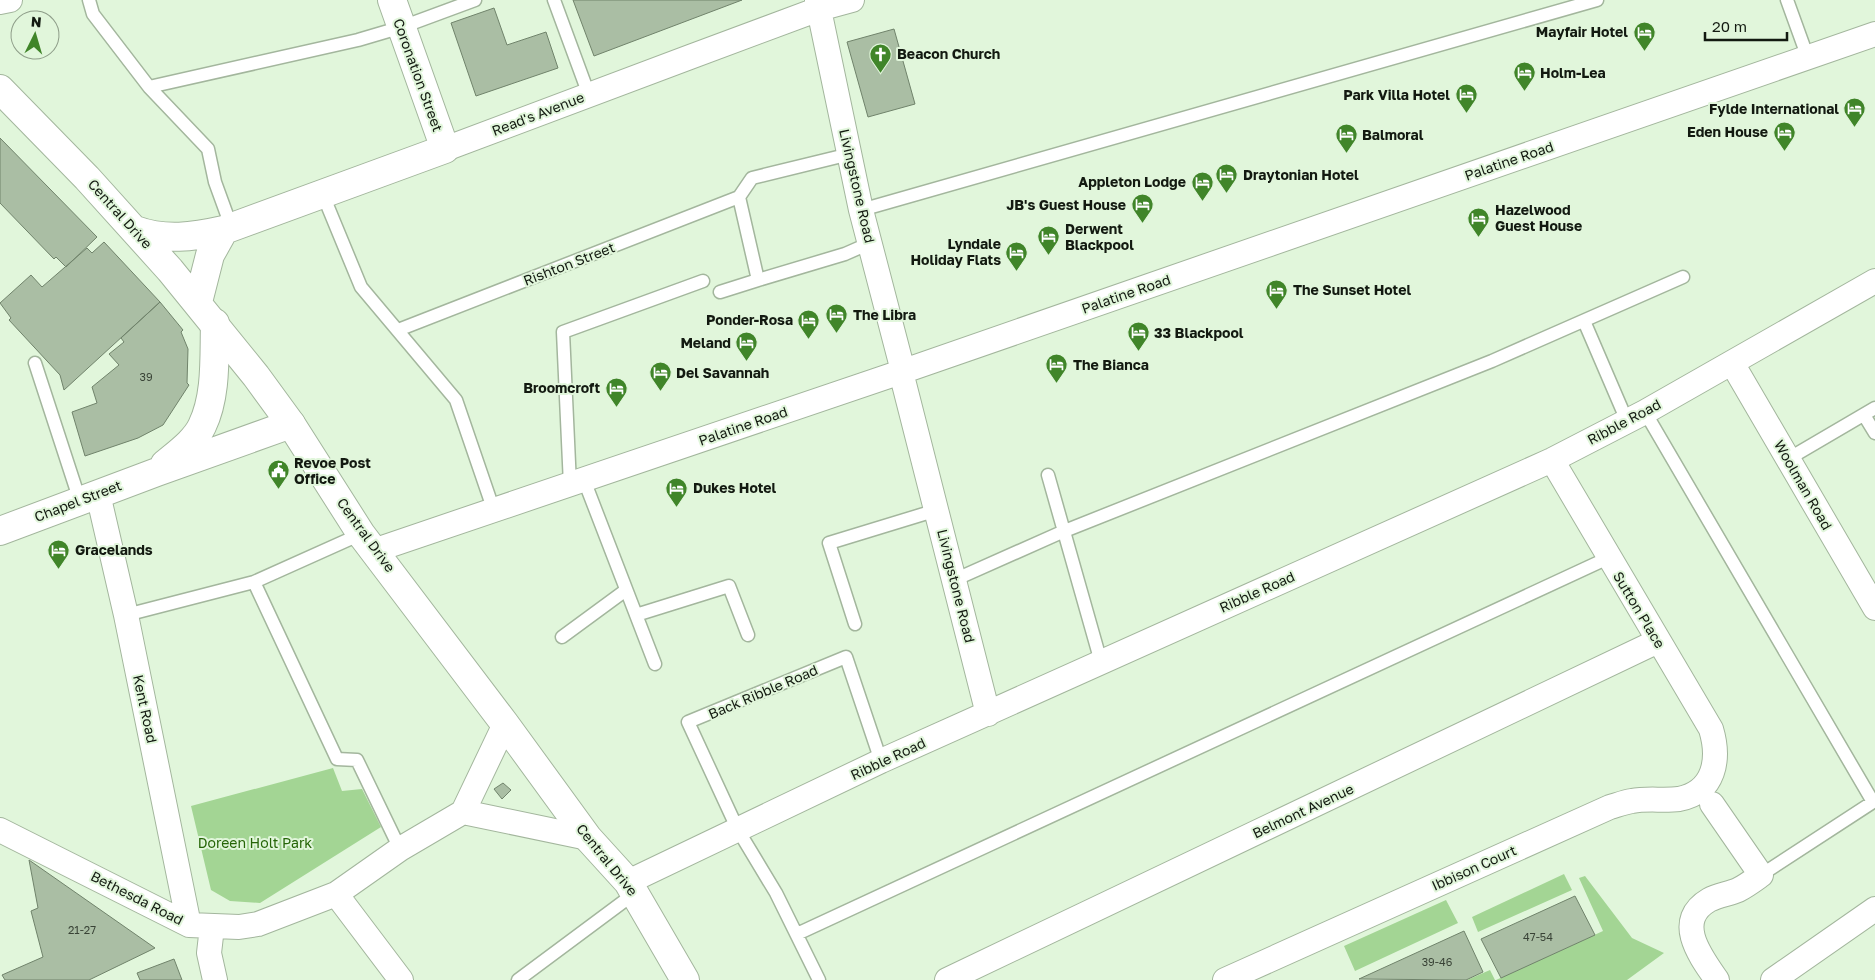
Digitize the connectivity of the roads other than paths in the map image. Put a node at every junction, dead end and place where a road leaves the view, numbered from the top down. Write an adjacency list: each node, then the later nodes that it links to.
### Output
1 (10, 0): 9 (street)
2 (90, 0): 14 (lane)
3 (392, 0): 11 (main road, Coronation Street)
4 (475, 0): 11 (lane)
5 (554, 0): 16 (lane)
6 (852, 0): 10 (street, Read's Avenue)
7 (1597, 0): 21 (lane)
8 (1788, 0): 13 (lane)
9 (0, 2)
10 (818, 5): 16 (street, Read's Avenue); 18 (street, Livingstone Road)
11 (402, 28): 14 (lane); 17 (main road, Coronation Street)
12 (1875, 34): 13 (street, Palatine Road)
13 (1808, 58): 36 (street, Palatine Road)
14 (149, 87): 22 (lane)
15 (0, 89): 23 (main road, Central Drive)
16 (589, 95): 17 (street, Read's Avenue)
17 (445, 149): 19 (main road, Read's Avenue)
18 (850, 154): 20 (lane); 21 (street, Livingstone Road)
19 (323, 195): 22 (main road, Read's Avenue); 33 (lane)
20 (739, 197): 26 (lane); 33 (lane, Rishton Street)
21 (862, 210): 24 (street, Livingstone Road)
22 (228, 228): 23 (main road, Read's Avenue); 30 (main road)
23 (135, 230): 30 (main road, Central Drive)
24 (870, 243): 26 (lane); 36 (street, Livingstone Road)
25 (1683, 277): 31 (lane)
26 (758, 280): 29 (lane)
27 (703, 281): 45 (lane)
28 (1875, 281): 35 (street, Ribble Road)
29 (720, 292)
30 (198, 302): 32 (main road, Central Drive)
31 (1584, 321): 38 (lane); 50 (lane)
32 (215, 323): 39 (main road, Central Drive); 43 (main road, Chapel Street)
33 (398, 330): 48 (lane)
34 (35, 363): 46 (lane)
35 (1732, 363): 38 (street, Ribble Road); 41 (street, Woolman Road)
36 (902, 371): 45 (street, Palatine Road); 47 (street, Livingstone Road)
37 (1869, 411): 40 (lane); 41 (lane)
38 (1636, 416): 42 (street, Ribble Road); 75 (lane)
39 (291, 424): 43 (main road, Chapel Street); 51 (main road, Central Drive)
40 (1875, 433)
41 (1788, 459): 56 (street, Woolman Road)
42 (1552, 460): 52 (street, Sutton Place); 63 (street, Ribble Road)
43 (157, 472): 46 (main road, Chapel Street)
44 (1048, 475): 50 (lane)
45 (577, 482): 48 (street, Palatine Road); 55 (lane)
46 (89, 497): 49 (main road, Chapel Street); 58 (street, Kent Road)
47 (937, 510): 53 (street, Livingstone Road); 59 (lane)
48 (494, 511): 51 (street, Palatine Road)
49 (0, 531)
50 (1062, 532): 53 (lane); 63 (lane)
51 (368, 542): 54 (lane); 66 (main road, Central Drive)
52 (1608, 558): 62 (street, Sutton Place); 80 (lane)
53 (954, 580): 65 (street, Livingstone Road)
54 (254, 582): 58 (lane); 74 (lane)
55 (626, 590): 57 (lane); 61 (lane)
56 (1875, 608)
57 (636, 615): 60 (lane); 64 (lane)
58 (126, 616): 79 (street, Kent Road)
59 (855, 624)
60 (748, 635)
61 (562, 637)
62 (1658, 642): 68 (street, Sutton Place); 86 (street, Belmont Avenue)
63 (1101, 662): 65 (street, Ribble Road)
64 (655, 664)
65 (988, 714): 67 (street, Ribble Road)
66 (505, 724): 70 (street); 73 (main road, Central Drive)
67 (881, 761): 72 (street, Ribble Road); 72 (lane, Back Ribble Road)
68 (1716, 762): 87 (street, Ibbison Court)
69 (1712, 804): 75 (street)
70 (463, 812): 73 (street); 74 (street, Bethesda Road)
71 (0, 830): 79 (street, Bethesda Road)
72 (738, 830): 76 (street, Ribble Road); 80 (lane)
73 (588, 838): 76 (main road, Central Drive)
74 (400, 849): 77 (street, Bethesda Road)
75 (1761, 875): 88 (street)
76 (632, 888): 81 (lane); 82 (main road, Central Drive)
77 (336, 894): 79 (street, Bethesda Road); 84 (street)
78 (1875, 909): 89 (street)
79 (200, 926): 83 (street, Kent Road)
80 (796, 934): 85 (lane)
81 (525, 978)
82 (684, 979)
83 (215, 980)
84 (401, 980)
85 (819, 980)
86 (947, 980)
87 (1225, 980)
88 (1717, 980)
89 (1773, 980)

